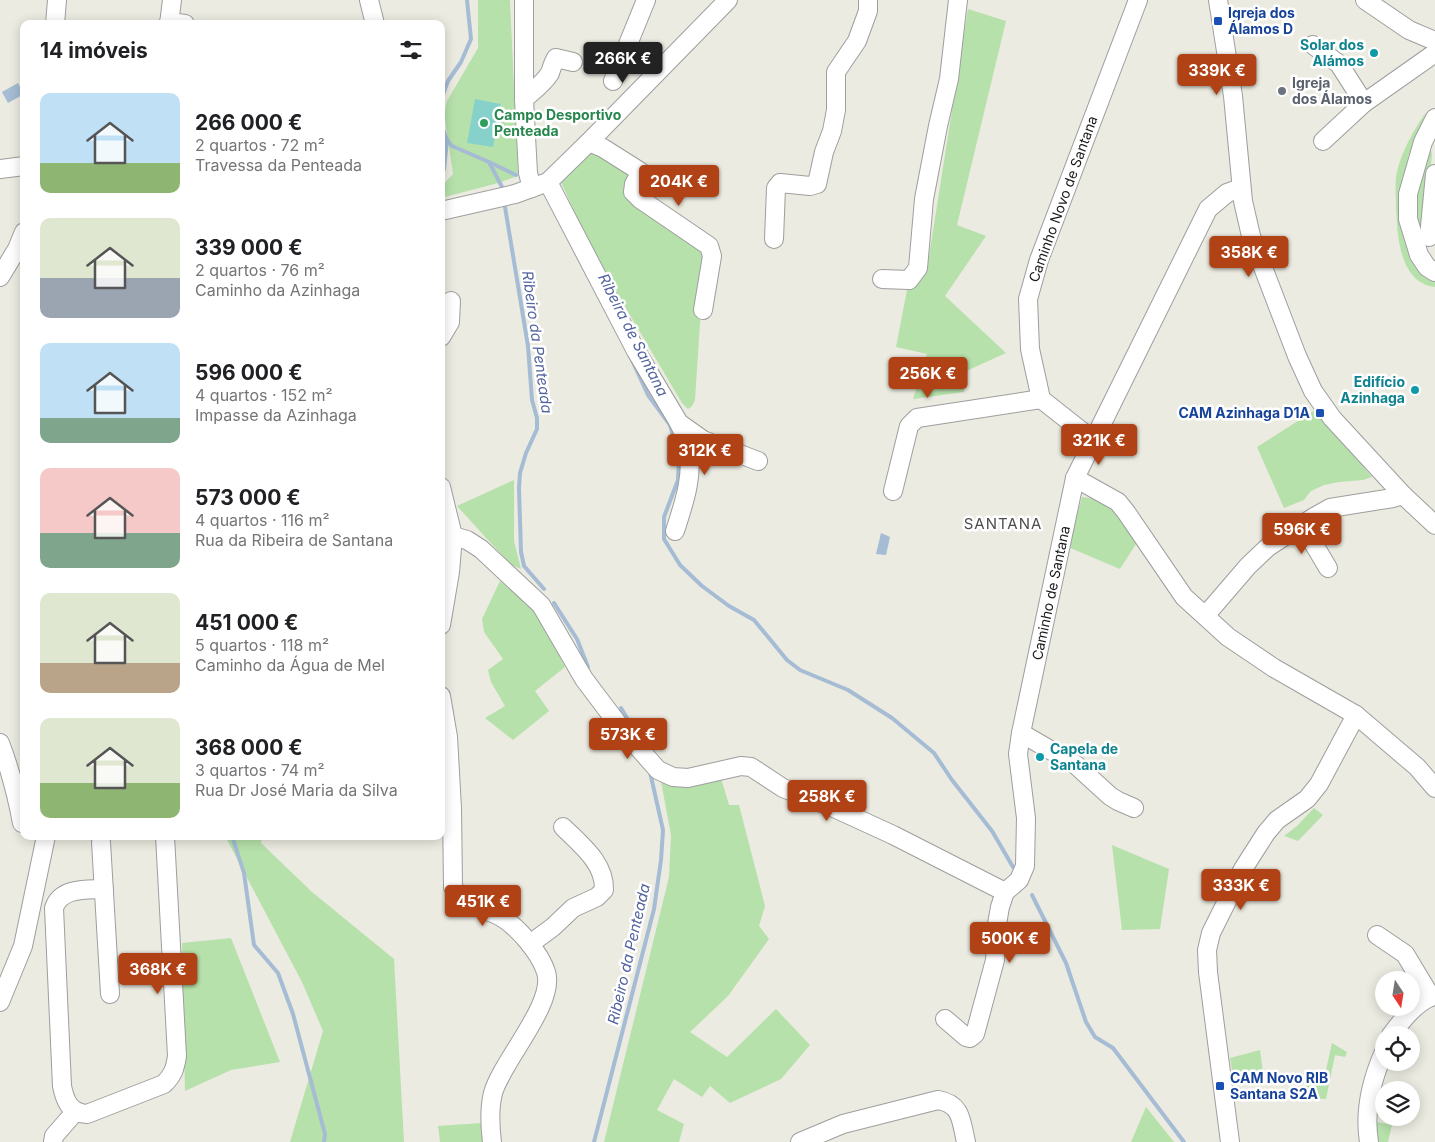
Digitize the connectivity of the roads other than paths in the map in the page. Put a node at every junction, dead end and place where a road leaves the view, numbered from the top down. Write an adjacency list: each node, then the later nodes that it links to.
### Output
1 (57, 0): 12 (street)
2 (172, 0): 13 (street)
3 (369, 0): 14 (street)
4 (524, 0): 20 (street)
5 (646, 0): 19 (street)
6 (728, 0): 24 (street)
7 (868, 0): 32 (street)
8 (958, 0): 36 (street)
9 (1138, 0): 40 (street, Caminho Novo de Santana)
10 (1218, 0): 29 (street)
11 (1365, 0): 15 (street)
12 (55, 20)
13 (174, 20)
14 (374, 20)
15 (1435, 41)
16 (1312, 45): 21 (street)
17 (1435, 53): 21 (street)
18 (573, 62): 20 (street)
19 (613, 81)
20 (524, 99): 28 (street)
21 (1364, 103): 23 (street)
22 (1433, 128): 34 (street)
23 (1323, 141)
24 (589, 142): 28 (street); 38 (street)
25 (20, 166): 26 (street)
26 (0, 169)
27 (1435, 174): 31 (street)
28 (540, 185): 30 (street); 41 (street)
29 (1241, 188): 42 (street, Caminho de Santana); 46 (street)
30 (445, 210)
31 (1429, 237)
32 (774, 239)
33 (20, 242): 35 (street)
34 (1435, 272)
35 (0, 277)
36 (882, 279)
37 (451, 300): 39 (street)
38 (704, 310)
39 (445, 330)
40 (1041, 399): 42 (street); 45 (street)
41 (679, 424): 43 (street); 50 (street)
42 (1093, 440): 44 (street, Caminho de Santana)
43 (758, 460)
44 (1075, 478): 54 (street); 57 (street, Caminho de Santana)
45 (893, 491)
46 (1403, 495): 48 (street); 49 (street)
47 (445, 502): 51 (street)
48 (1435, 525)
49 (1303, 526): 52 (street); 54 (street)
50 (675, 531)
51 (454, 536): 53 (street); 68 (street)
52 (1328, 568)
53 (445, 601)
54 (1204, 616): 55 (street)
55 (1356, 714): 60 (street); 82 (street)
56 (445, 719): 59 (street)
57 (1021, 733): 61 (street); 68 (street, Caminho de Santana)
58 (0, 743): 62 (street)
59 (445, 760): 70 (street)
60 (1435, 788)
61 (1134, 808)
62 (20, 812)
63 (563, 827): 70 (street)
64 (45, 840): 73 (street)
65 (165, 840): 77 (street)
66 (101, 842): 67 (street)
67 (104, 889): 71 (street); 77 (street)
68 (1005, 892): 74 (street, Caminho de Santana)
69 (1377, 935): 72 (street)
70 (530, 944): 79 (street)
71 (110, 994)
72 (1433, 996): 75 (street)
73 (0, 1002)
74 (945, 1019)
75 (1398, 1026)
76 (1377, 1071): 83 (street)
77 (75, 1112): 78 (street)
78 (54, 1142)
79 (492, 1142)
80 (800, 1142): 81 (street)
81 (966, 1142)
82 (1230, 1142)
83 (1370, 1142)

